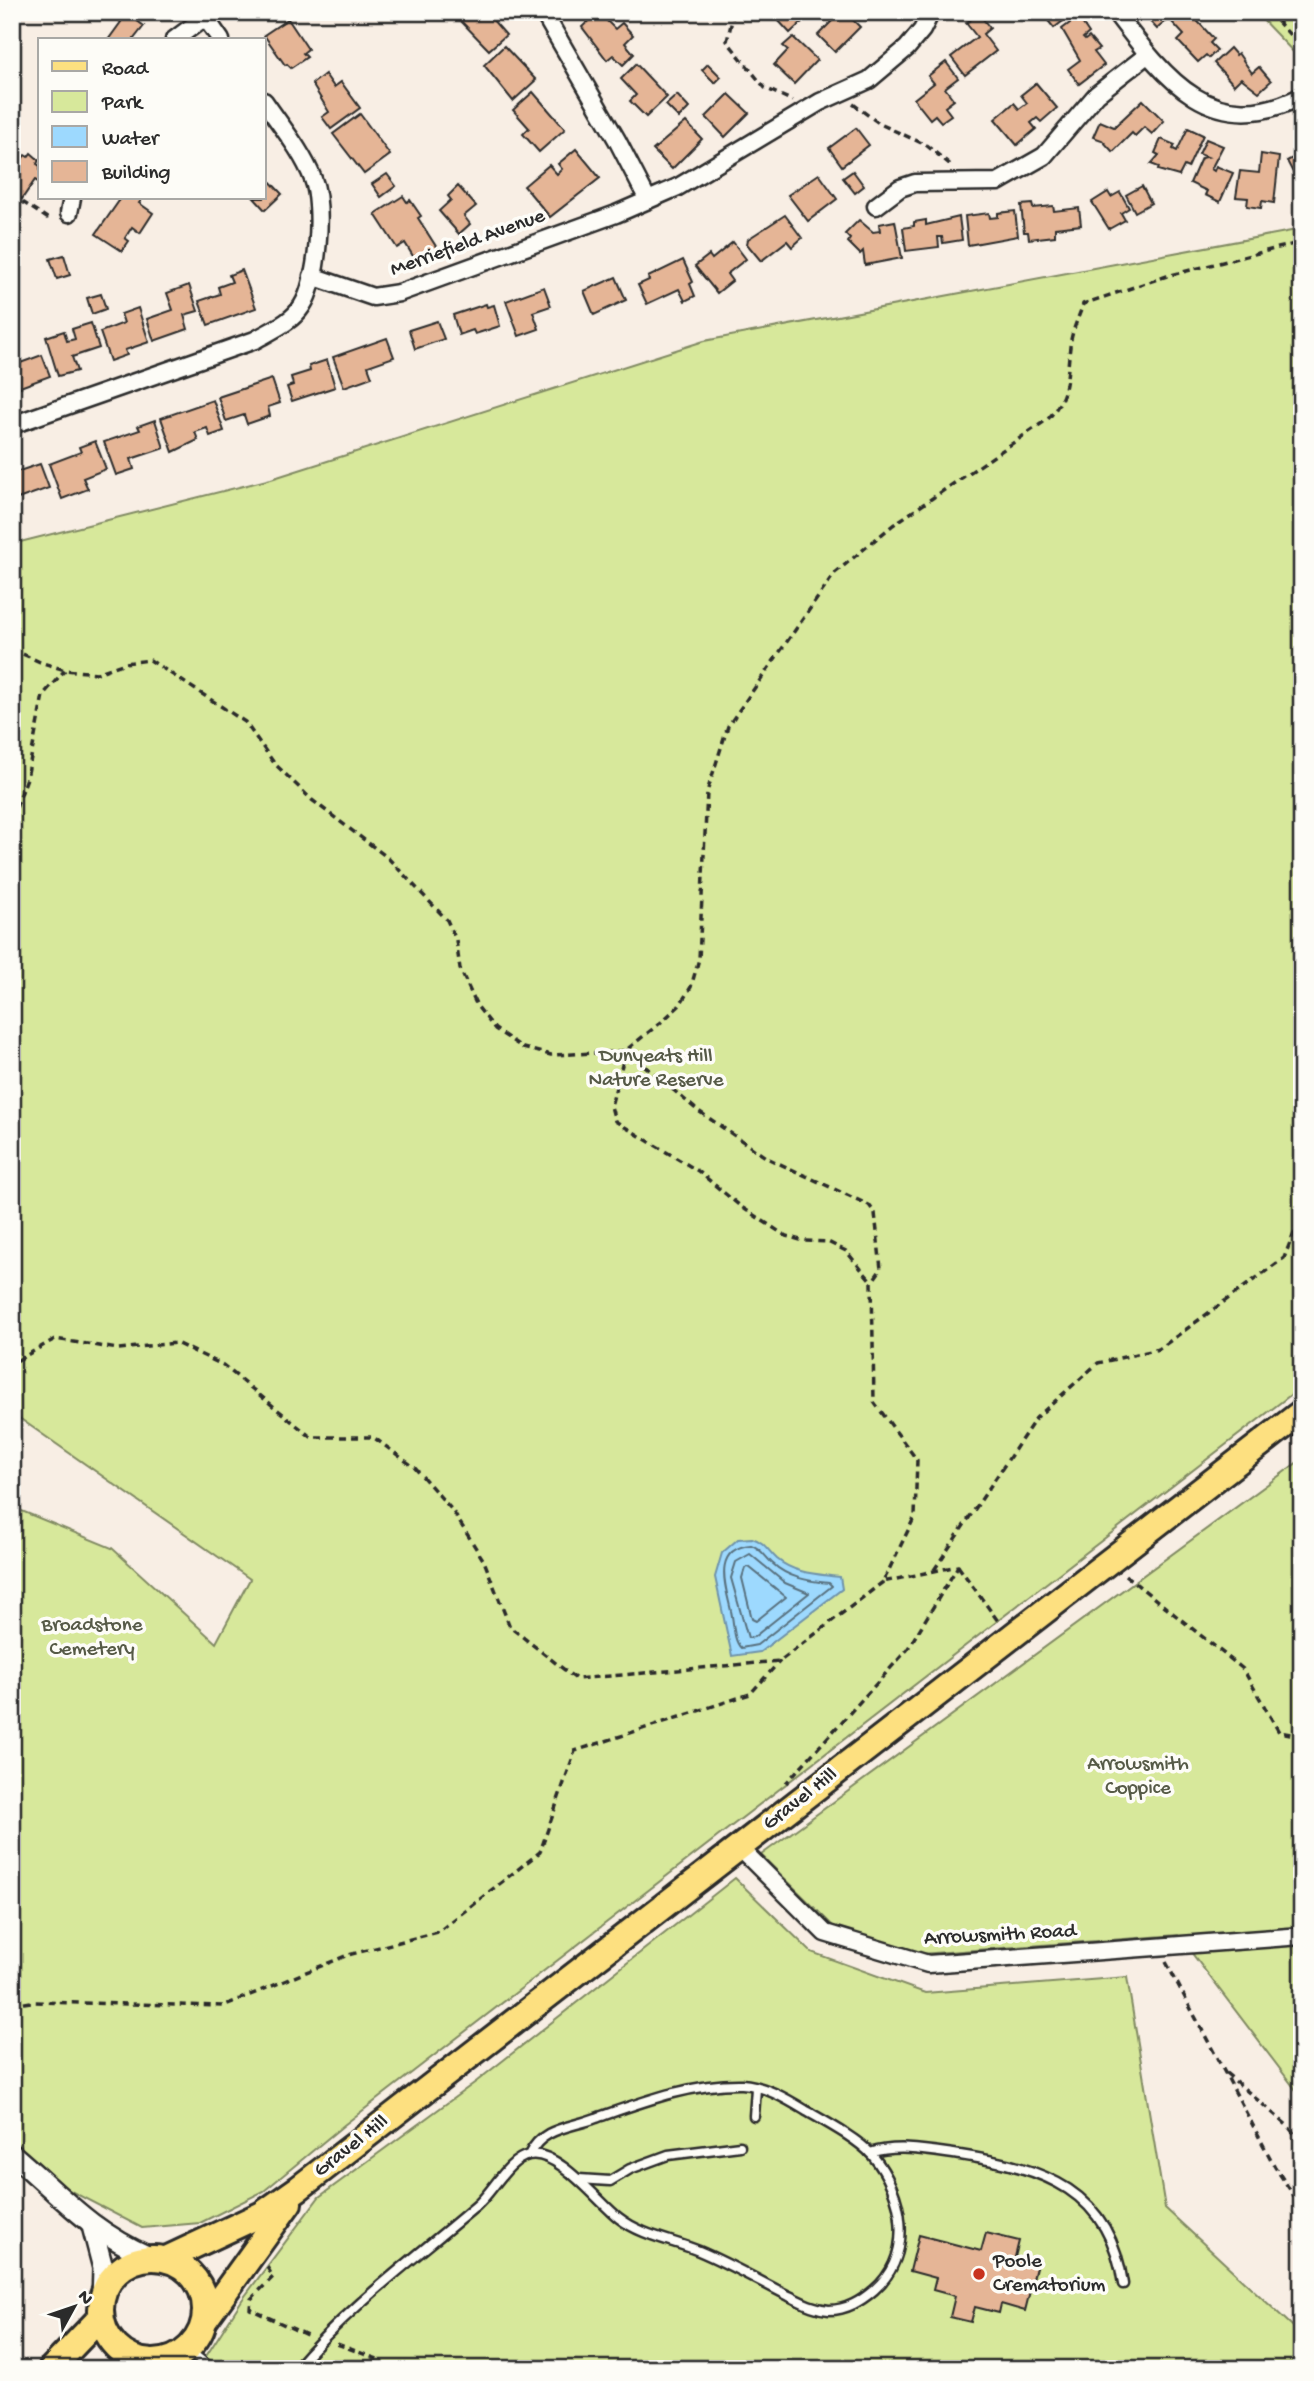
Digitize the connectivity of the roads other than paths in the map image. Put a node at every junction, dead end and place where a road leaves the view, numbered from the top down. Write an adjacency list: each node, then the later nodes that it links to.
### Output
1 (931, 12): 10 (street, Merriefield Avenue)
2 (1115, 12): 7 (street)
3 (548, 14): 10 (street)
4 (206, 15): 5 (street); 6 (street)
5 (177, 38)
6 (220, 38)
7 (1147, 55): 8 (street); 11 (street)
8 (1302, 96)
9 (266, 105): 12 (street)
10 (648, 201): 12 (street, Merriefield Avenue)
11 (876, 206)
12 (313, 276): 13 (street)
13 (12, 425)
14 (1302, 1412): 15 (main road, Gravel Hill)
15 (740, 1848): 16 (street, Arrowsmith Road); 24 (main road, Gravel Hill)
16 (1302, 1936)
17 (756, 2088): 18 (lane); 20 (lane); 22 (lane)
18 (754, 2116)
19 (740, 2146): 23 (lane)
20 (870, 2153): 23 (lane); 27 (lane)
21 (12, 2154): 25 (street)
22 (529, 2155): 23 (lane); 35 (lane)
23 (576, 2178)
24 (299, 2188): 26 (main road, Gravel Hill); 29 (main road, Gravel Hill)
25 (92, 2226): 26 (street); 28 (street)
26 (157, 2258): 28 (main road); 29 (main road)
27 (1123, 2284)
28 (101, 2309): 31 (main road); 32 (main road)
29 (205, 2319): 30 (main road)
30 (188, 2350): 31 (main road); 34 (lane)
31 (155, 2362): 33 (main road)
32 (51, 2369)
33 (114, 2369)
34 (212, 2369)
35 (295, 2369)

